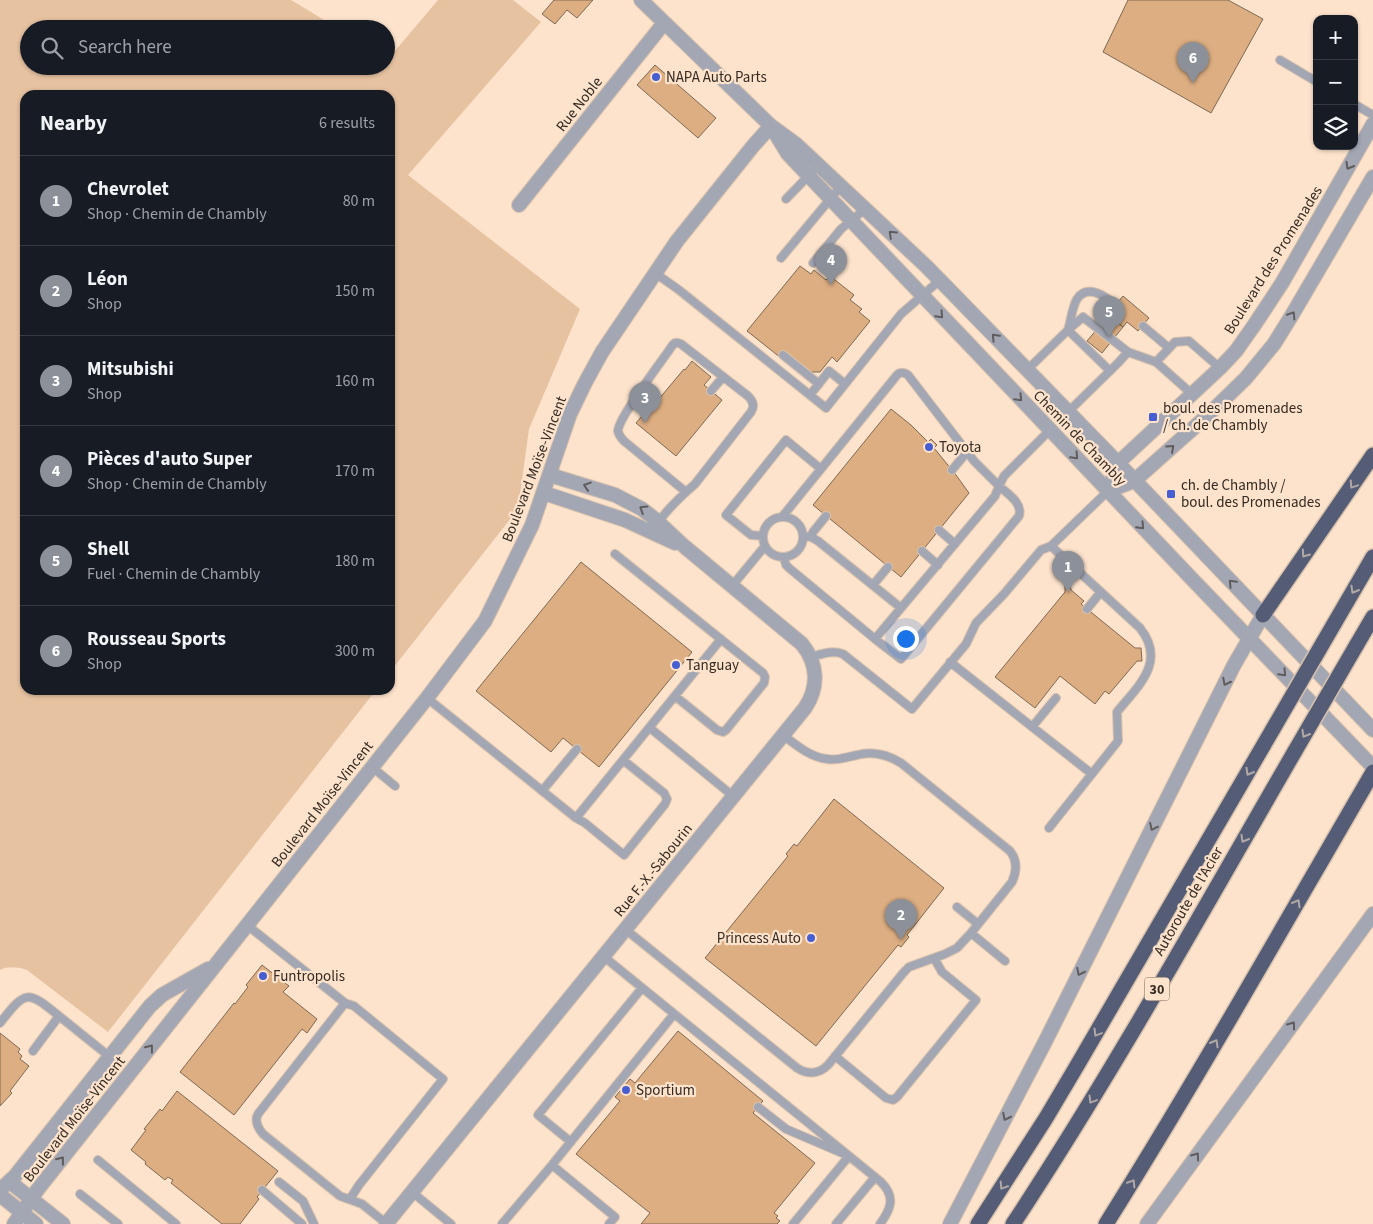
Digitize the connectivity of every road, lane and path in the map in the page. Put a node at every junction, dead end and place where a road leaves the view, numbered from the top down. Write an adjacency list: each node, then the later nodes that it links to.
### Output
1 (641, 0): 2 (street, Chemin de Chambly)
2 (664, 23): 8 (street, Chemin de Chambly); 15 (street, Rue Noble)
3 (1280, 60): 4 (lane)
4 (1313, 80)
5 (1356, 105): 6 (lane)
6 (1373, 115)
7 (1373, 124): 30 (street, Boulevard des Promenades, one-way to 30)
8 (771, 126): 9 (street, Chemin de Chambly); 10 (street, Chemin de Chambly); 20 (street, Boulevard Moïse-Vincent)
9 (819, 165): 10 (lane); 12 (street, Chemin de Chambly)
10 (808, 175): 13 (street, Chemin de Chambly); 14 (lane)
11 (1373, 177): 47 (street, one-way to 11)
12 (841, 186): 13 (lane); 16 (street, Chemin de Chambly)
13 (829, 198): 17 (street, Chemin de Chambly); 18 (lane)
14 (786, 199)
15 (519, 205)
16 (865, 209): 17 (lane); 21 (street, Chemin de Chambly, one-way to 16)
17 (851, 221): 19 (lane); 22 (street, Chemin de Chambly)
18 (781, 258)
19 (814, 263)
20 (655, 272): 38 (lane); 46 (street, Boulevard Moïse-Vincent)
21 (940, 280): 22 (lane); 31 (street, Chemin de Chambly, one-way to 21)
22 (921, 296): 35 (lane); 40 (street, Chemin de Chambly, one-way to 40)
23 (1116, 305): 25 (lane)
24 (1143, 326): 26 (lane)
25 (1068, 330): 27 (lane); 31 (lane); 32 (lane)
26 (1169, 348): 29 (lane); 30 (lane)
27 (1128, 352): 29 (lane); 32 (lane)
28 (783, 355): 34 (lane)
29 (1156, 362): 37 (lane)
30 (1220, 368): 37 (street, Boulevard des Promenades)
31 (1027, 370): 39 (street, Chemin de Chambly)
32 (1110, 371): 39 (lane)
33 (723, 376): 36 (lane); 50 (lane); 50 (lane)
34 (819, 384): 35 (lane); 38 (lane)
35 (845, 384): 38 (lane)
36 (711, 391)
37 (1192, 394): 43 (street, Boulevard des Promenades)
38 (810, 395)
39 (1068, 412): 43 (street, Chemin de Chambly)
40 (1050, 430): 48 (lane); 49 (street, Chemin de Chambly, one-way to 49)
41 (967, 452): 44 (lane); 45 (lane); 48 (lane)
42 (1373, 455): 72 (highway, one-way to 72)
43 (1118, 463): 47 (street, Chemin de Chambly); 49 (street, Boulevard des Promenades)
44 (821, 469): 53 (lane); 56 (lane)
45 (952, 470)
46 (550, 475): 51 (street, Boulevard Moïse-Vincent); 54 (street, one-way to 46)
47 (1134, 480): 49 (street); 72 (street, Chemin de Chambly, one-way to 47)
48 (999, 486): 58 (lane); 75 (lane)
49 (1108, 491): 60 (lane); 76 (street, Chemin de Chambly, one-way to 76)
50 (686, 492): 54 (lane)
51 (544, 493): 54 (street); 80 (street, Boulevard Moïse-Vincent)
52 (826, 516): 57 (lane)
53 (782, 517): 56 (lane); 57 (lane)
54 (655, 527): 68 (street)
55 (939, 530): 58 (lane)
56 (763, 536): 59 (lane)
57 (807, 537): 64 (lane); 67 (lane)
58 (955, 544): 65 (lane)
59 (765, 546): 64 (lane); 68 (lane)
60 (1051, 546): 69 (lane); 78 (lane)
61 (922, 551): 65 (lane)
62 (615, 554): 74 (lane)
63 (1373, 557): 146 (highway, one-way to 146, bridge)
64 (784, 558): 75 (lane)
65 (938, 564): 70 (lane)
66 (888, 566): 67 (lane)
67 (873, 585): 70 (lane)
68 (732, 586): 77 (street)
69 (1100, 593): 71 (lane); 91 (lane)
70 (901, 608): 75 (lane)
71 (1087, 609)
72 (1263, 616): 76 (street); 84 (street, Chemin de Chambly)
73 (1373, 617): 147 (highway, Autoroute de l'Acier / 30, one-way to 147, bridge)
74 (721, 639): 79 (lane); 79 (lane)
75 (875, 639)
76 (1249, 639): 88 (street, Chemin de Chambly, one-way to 88); 145 (street, one-way to 145)
77 (811, 657): 78 (lane); 85 (street, Rue F.-X.-Sabourin)
78 (950, 662): 82 (lane)
79 (675, 696): 83 (lane)
80 (427, 698): 89 (street, Boulevard Moïse-Vincent); 93 (lane)
81 (1056, 698): 82 (lane)
82 (1032, 727): 91 (lane)
83 (650, 728): 87 (lane); 94 (lane)
84 (1373, 730)
85 (783, 735): 94 (street, Rue F.-X.-Sabourin); 99 (lane)
86 (577, 749): 93 (lane)
87 (624, 760): 95 (lane); 95 (lane)
88 (1373, 766)
89 (372, 767): 92 (lane); 100 (street, Boulevard Moïse-Vincent)
90 (1373, 772): 148 (highway, one-way to 90)
91 (1092, 774): 96 (lane)
92 (394, 786)
93 (542, 792): 95 (lane)
94 (733, 796): 101 (street, Rue F.-X.-Sabourin)
95 (576, 818)
96 (1049, 828)
97 (957, 907): 99 (lane)
98 (1373, 914): 149 (street, one-way to 98)
99 (978, 924): 102 (lane)
100 (247, 925): 106 (street, Boulevard Moïse-Vincent); 108 (lane)
101 (625, 929): 103 (street, Rue F.-X.-Sabourin); 113 (lane)
102 (971, 933): 104 (lane); 105 (lane)
103 (603, 956): 107 (lane); 124 (street, Rue F.-X.-Sabourin)
104 (934, 958): 113 (lane); 113 (lane)
105 (1005, 961)
106 (215, 965): 114 (street, Boulevard Moïse-Vincent); 127 (street, Boulevard Moïse-Vincent, one-way to 106)
107 (642, 988): 109 (lane); 116 (lane)
108 (345, 1003): 128 (lane); 128 (lane)
109 (674, 1014): 116 (lane); 117 (lane)
110 (59, 1016): 111 (lane); 112 (lane); 114 (lane)
111 (0, 1023)
112 (33, 1050)
113 (835, 1056)
114 (110, 1057): 122 (street, Boulevard Moïse-Vincent)
115 (758, 1107): 117 (lane)
116 (571, 1142): 119 (lane)
117 (849, 1156): 120 (lane); 142 (lane)
118 (98, 1160): 135 (lane)
119 (552, 1165): 140 (lane); 141 (lane)
120 (875, 1176): 143 (lane); 144 (lane)
121 (279, 1182): 138 (lane)
122 (3, 1184): 127 (street)
123 (262, 1190): 129 (lane)
124 (412, 1192): 131 (street, Rue F.-X.-Sabourin); 139 (lane)
125 (80, 1194): 134 (lane)
126 (0, 1195): 130 (street)
127 (32, 1199): 130 (street, Boulevard Moïse-Vincent); 133 (street)
128 (350, 1199): 131 (lane)
129 (292, 1214): 136 (lane); 137 (lane)
130 (19, 1219): 132 (street)
131 (390, 1223)
132 (36, 1224)
133 (62, 1224)
134 (118, 1224)
135 (176, 1224)
136 (292, 1224)
137 (302, 1224)
138 (314, 1224)
139 (451, 1224)
140 (502, 1224)
141 (609, 1224)
142 (793, 1224)
143 (836, 1224)
144 (880, 1224)
145 (950, 1224)
146 (978, 1224)
147 (1013, 1224)
148 (1106, 1224)
149 (1147, 1224)

